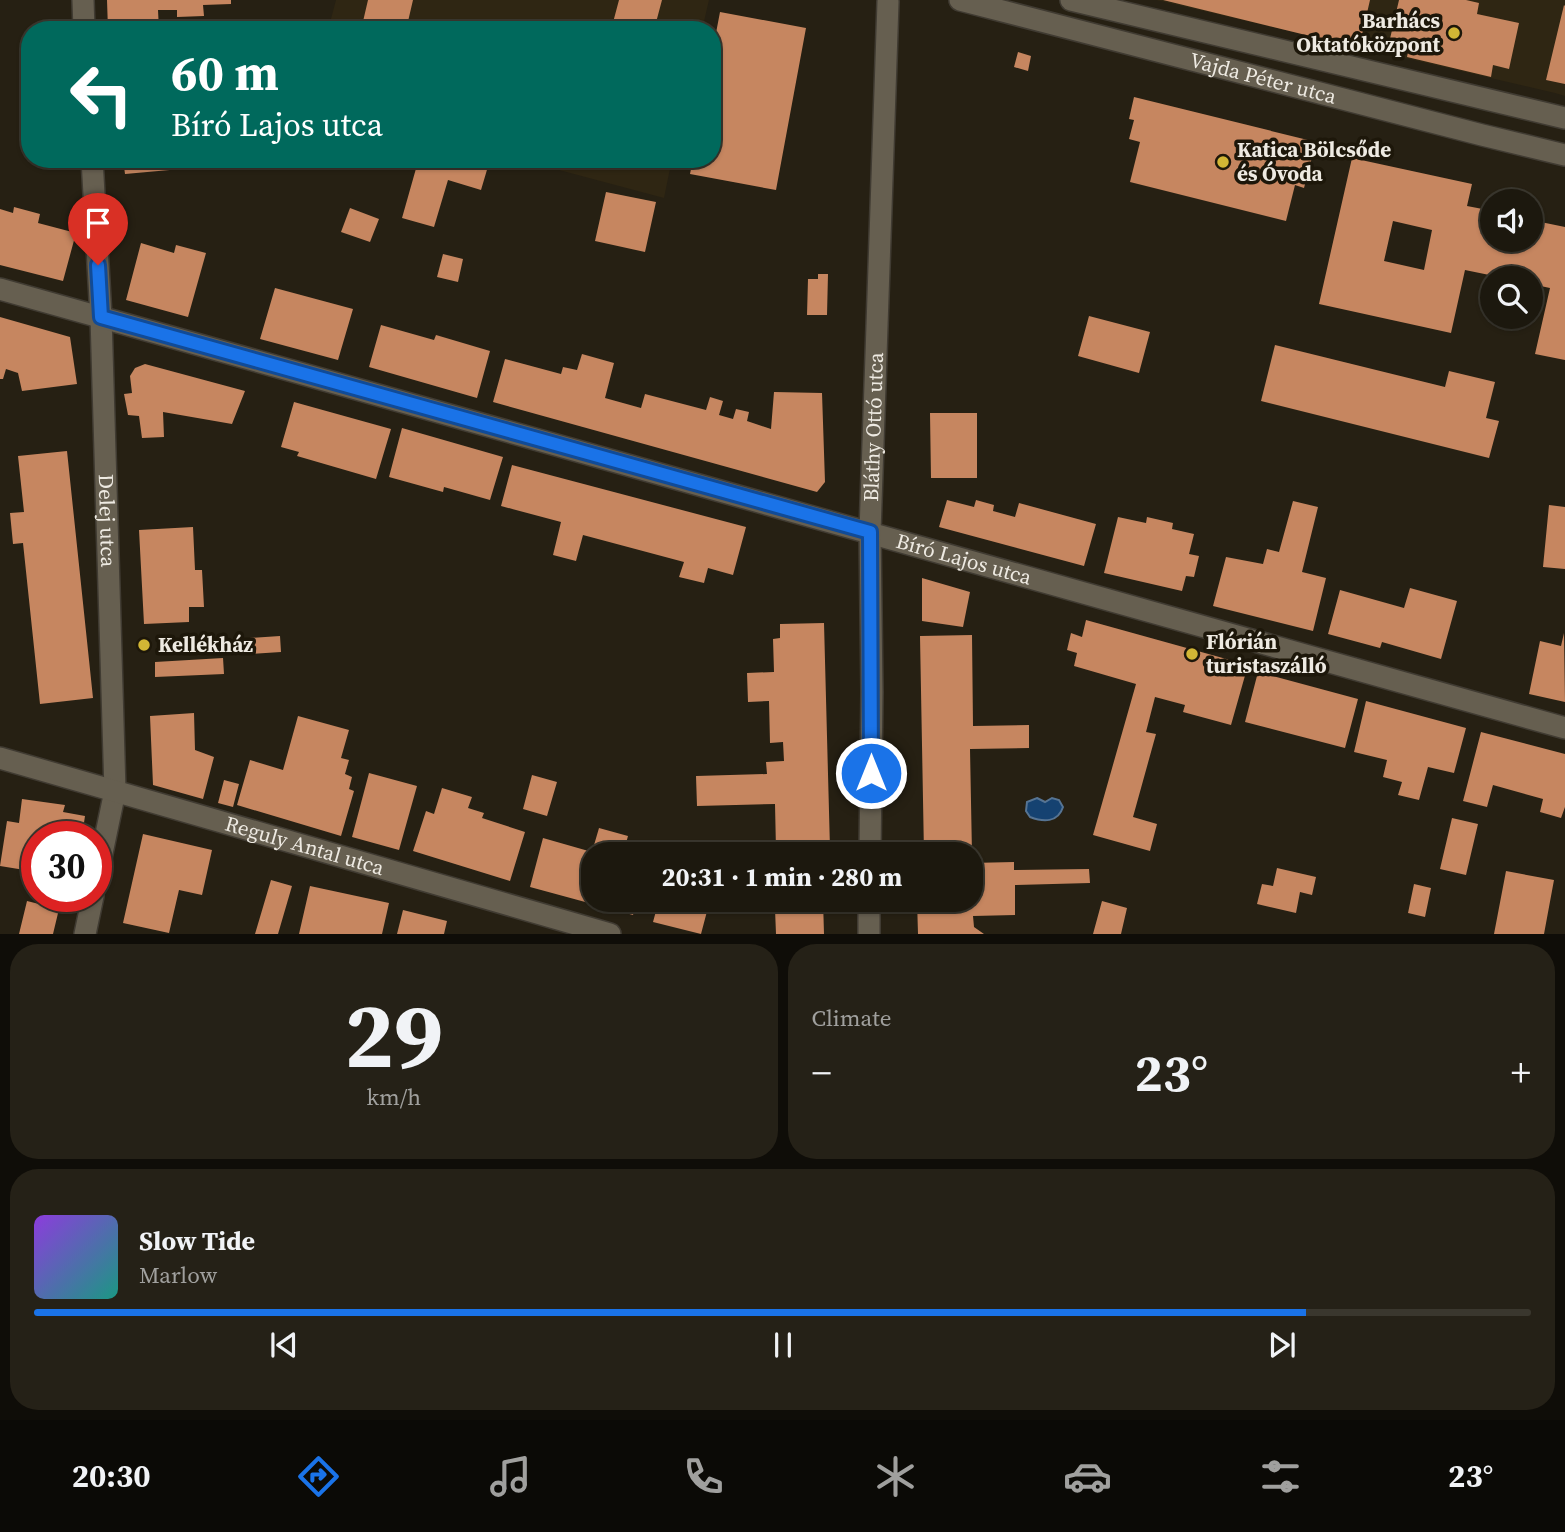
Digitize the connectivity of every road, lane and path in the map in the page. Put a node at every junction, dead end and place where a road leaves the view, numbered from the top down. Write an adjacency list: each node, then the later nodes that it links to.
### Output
1 (83, 0): 5 (street)
2 (960, 0): 7 (street, Vajda Péter utca)
3 (1071, 0): 6 (street, Vajda Péter utca)
4 (888, 2): 11 (street, Bláthy Ottó utca)
5 (84, 21)
6 (1565, 118)
7 (1565, 155)
8 (93, 168): 10 (street, Delej utca)
9 (0, 289): 10 (street, Bíró Lajos utca)
10 (101, 317): 11 (street, Bíró Lajos utca); 14 (street, Delej utca)
11 (870, 532): 12 (street, Bíró Lajos utca); 16 (street, Bláthy Ottó utca)
12 (1565, 728)
13 (0, 758): 14 (street, Reguly Antal utca)
14 (116, 791): 15 (street, Delej utca); 20 (street, Reguly Antal utca)
15 (109, 821)
16 (870, 842)
17 (90, 912): 19 (street)
18 (869, 912): 21 (street)
19 (85, 933)
20 (610, 933)
21 (869, 933)

